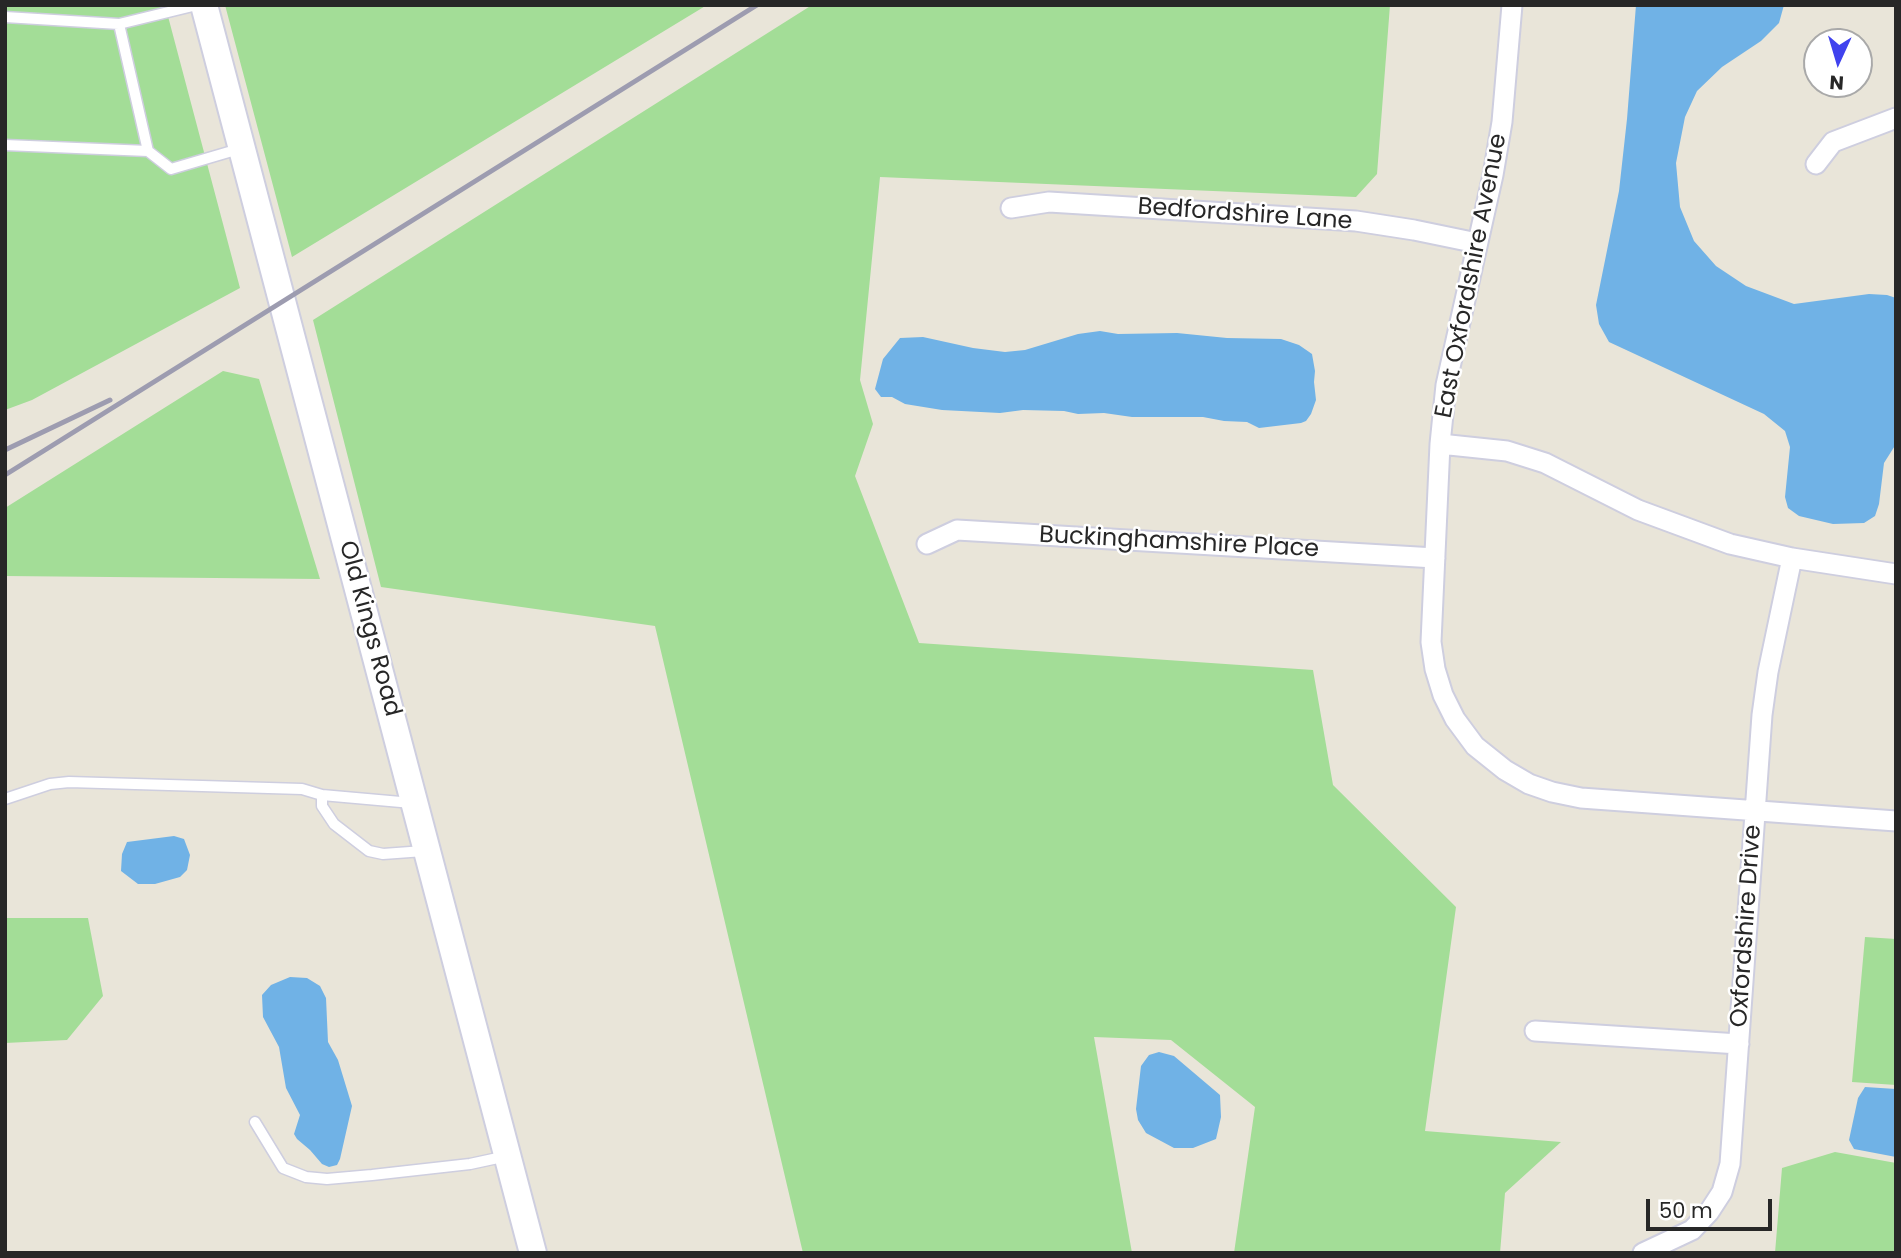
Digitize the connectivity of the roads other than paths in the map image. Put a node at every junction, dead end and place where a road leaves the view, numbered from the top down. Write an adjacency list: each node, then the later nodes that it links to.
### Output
1 (197, 5): 5 (lane)
2 (204, 5): 8 (street, Old Kings Road)
3 (1512, 5): 12 (street, East Oxfordshire Avenue)
4 (5, 18): 5 (lane)
5 (119, 24): 9 (lane)
6 (1896, 118): 10 (street)
7 (5, 145): 9 (lane)
8 (242, 148): 9 (lane); 20 (street, Old Kings Road)
9 (148, 151)
10 (1816, 164)
11 (1011, 208): 12 (street, Bedfordshire Lane)
12 (1477, 243): 13 (street, East Oxfordshire Avenue)
13 (1440, 444): 15 (street, East Oxfordshire Avenue); 16 (street)
14 (927, 544): 15 (street, Buckinghamshire Place)
15 (1435, 558): 21 (street, East Oxfordshire Avenue)
16 (1792, 558): 17 (street); 21 (street, Oxfordshire Drive)
17 (1896, 574)
18 (322, 795): 19 (lane); 20 (lane); 23 (lane)
19 (5, 799)
20 (415, 804): 23 (street, Old Kings Road)
21 (1754, 811): 22 (street, East Oxfordshire Avenue); 25 (street, Oxfordshire Drive)
22 (1896, 821)
23 (428, 851): 27 (street, Old Kings Road)
24 (1535, 1031): 25 (street)
25 (1739, 1044): 29 (street, Oxfordshire Drive)
26 (255, 1122): 27 (lane)
27 (508, 1156): 28 (street, Old Kings Road)
28 (533, 1253)
29 (1643, 1253)

